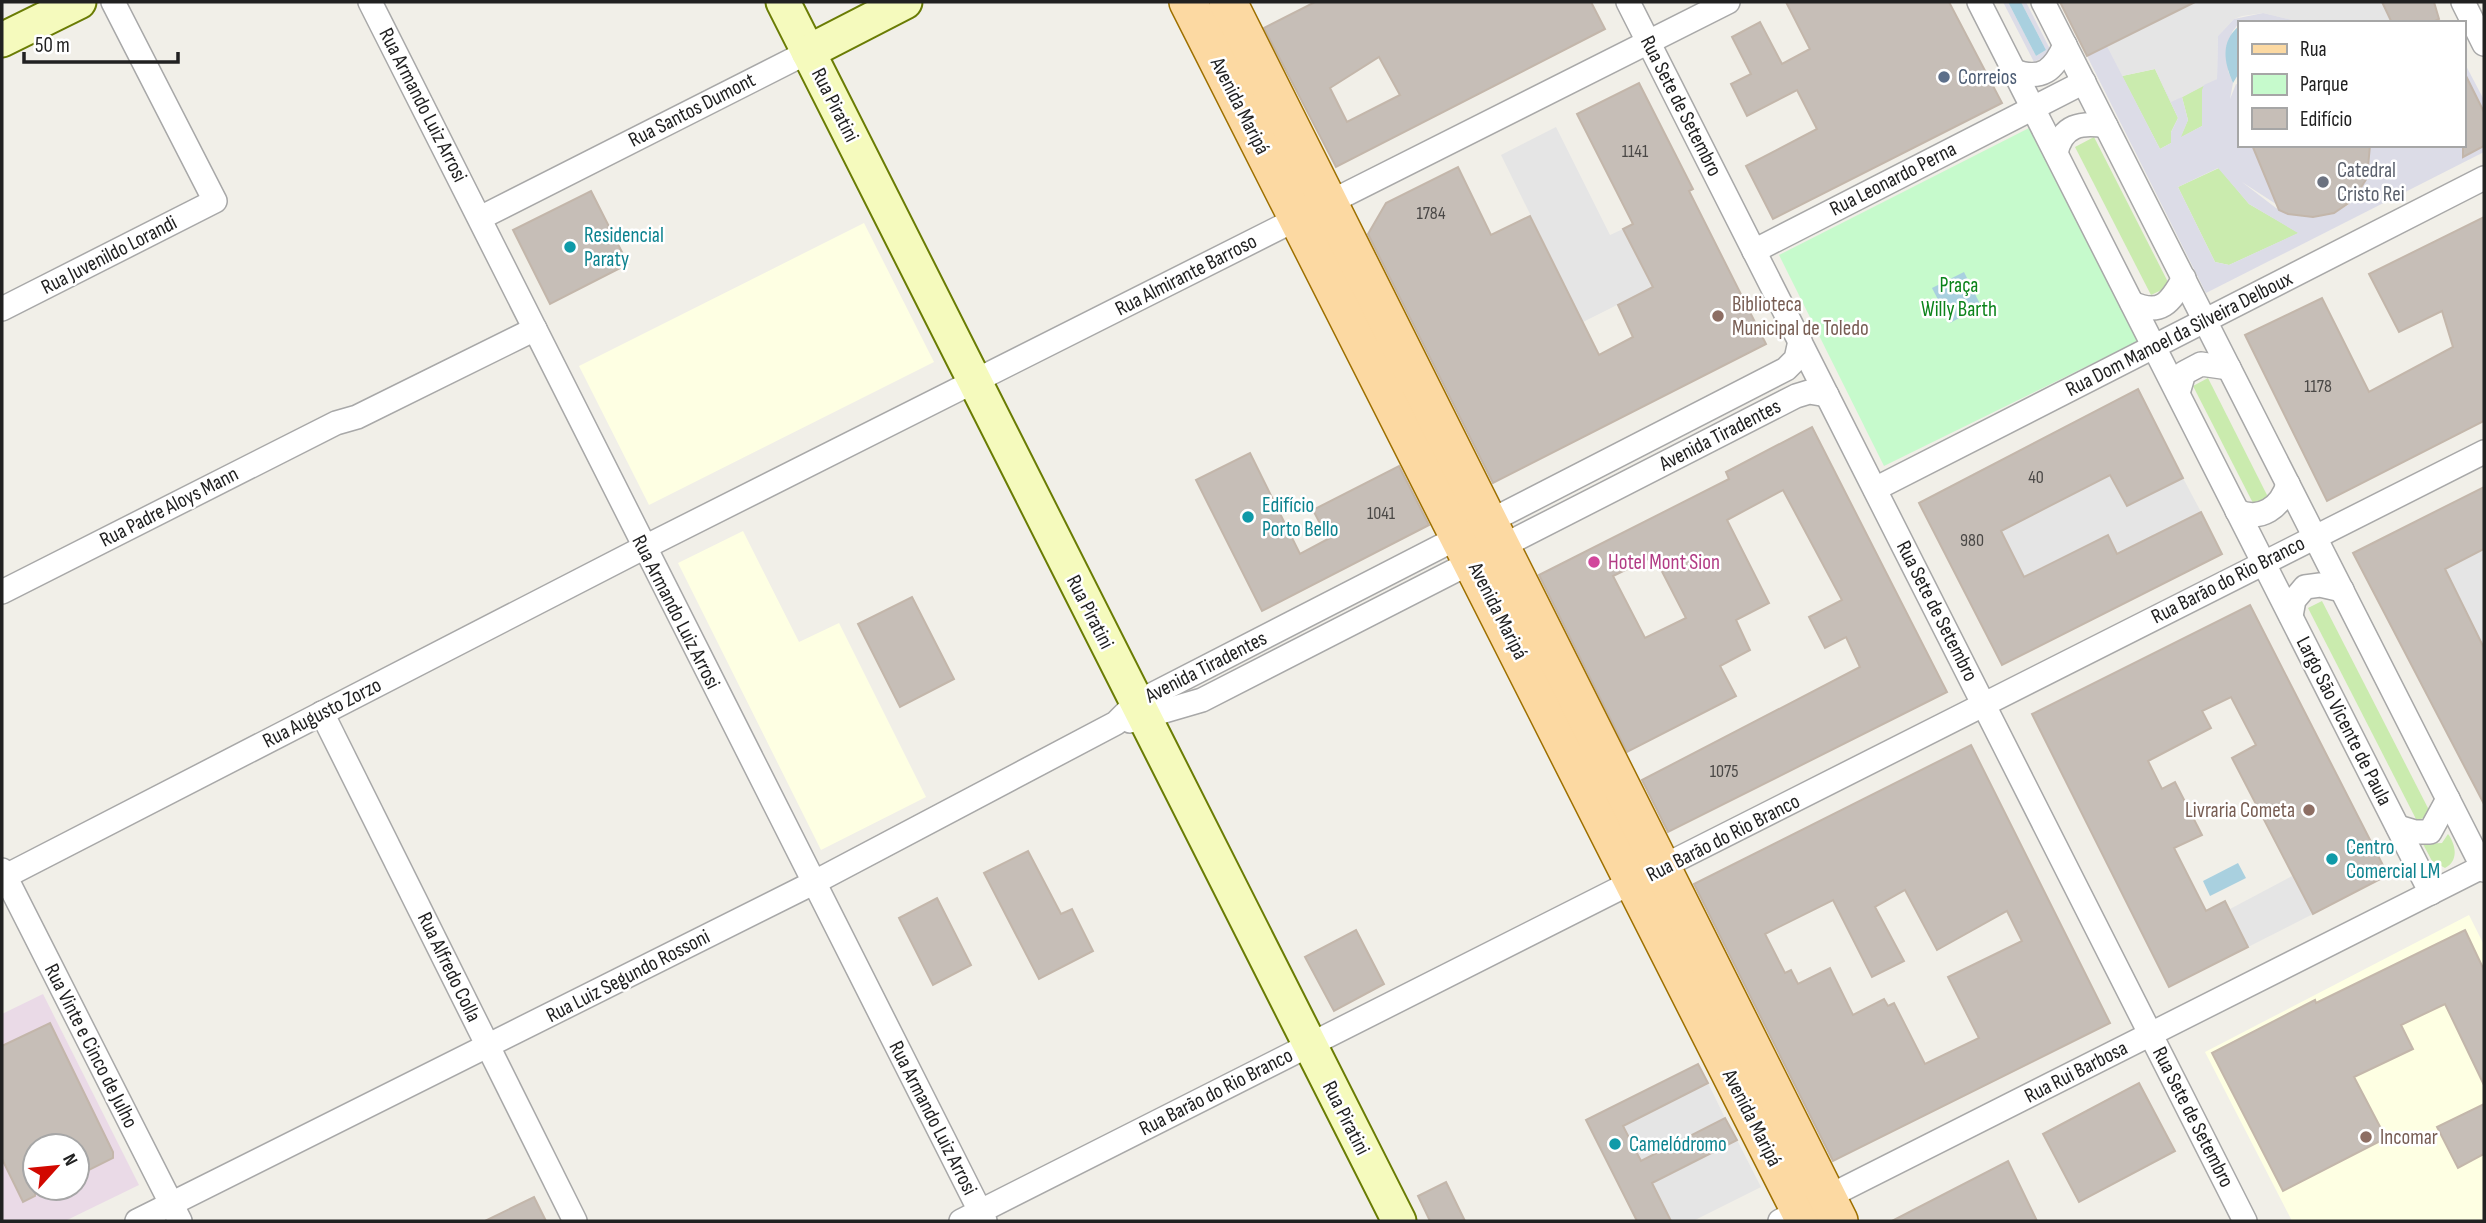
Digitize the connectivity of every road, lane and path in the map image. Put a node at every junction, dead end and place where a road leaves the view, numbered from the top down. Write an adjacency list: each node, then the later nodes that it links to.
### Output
1 (79, 2): 14 (street)
2 (113, 2): 30 (street, Rua Juvenildo Lorandi)
3 (370, 2): 26 (street, Rua Armando Luiz Arrosi)
4 (782, 2): 17 (street, Rua Piratini)
5 (905, 2): 17 (street, Rua Santos Dumont)
6 (1188, 2): 23 (main road, Avenida Maripá)
7 (1228, 2): 23 (main road, Avenida Maripá)
8 (1628, 2): 15 (street, Rua Sete de Setembro)
9 (1728, 2): 15 (street, Rua Almirante Barroso)
10 (1979, 2): 18 (street, Largo São Vicente de Paula)
11 (2043, 2): 16 (street)
12 (2463, 2): 13 (street)
13 (2483, 38)
14 (2, 40)
15 (1648, 42): 25 (street, Rua Almirante Barroso); 27 (street, Rua Sete de Setembro)
16 (2065, 45): 18 (street); 19 (street)
17 (808, 52): 26 (street, Rua Santos Dumont); 37 (street, Rua Piratini)
18 (2014, 71): 20 (street, Largo São Vicente de Paula)
19 (2084, 82): 20 (street, Rua Leonardo Perna); 21 (street)
20 (2032, 107): 22 (street, Largo São Vicente de Paula); 27 (street, Rua Leonardo Perna)
21 (2106, 126): 22 (street); 28 (street)
22 (2056, 153): 29 (street, Largo São Vicente de Paula)
23 (1290, 167): 25 (main road, Avenida Maripá)
24 (2484, 178): 31 (street, Rua Dom Manoel da Silveira Delboux)
25 (1314, 211): 37 (street, Rua Almirante Barroso); 48 (main road, Avenida Maripá)
26 (480, 218): 32 (street, Rua Armando Luiz Arrosi)
27 (1754, 251): 33 (street, Rua Sete de Setembro)
28 (2183, 278): 29 (street); 31 (street)
29 (2132, 303): 34 (street, Largo São Vicente de Paula)
30 (2, 309)
31 (2205, 321): 34 (street, Rua Dom Manoel da Silveira Delboux); 35 (street)
32 (535, 329): 49 (street, Rua Armando Luiz Arrosi); 54 (street, Rua Padre Aloys Mann)
33 (1800, 341): 36 (street, Avenida Tiradentes); 39 (street, Rua Sete de Setembro)
34 (2154, 347): 38 (street, Largo São Vicente de Paula); 43 (street, Rua Dom Manoel da Silveira Delboux)
35 (2229, 368): 38 (street); 42 (street)
36 (1771, 377): 40 (street); 44 (street, Avenida Tiradentes)
37 (974, 382): 49 (street, Rua Almirante Barroso); 60 (street, Rua Piratini)
38 (2178, 393): 45 (street, Largo São Vicente de Paula)
39 (1827, 395): 40 (street, Avenida Tiradentes); 43 (street, Rua Sete de Setembro)
40 (1784, 402): 46 (street, Avenida Tiradentes)
41 (2484, 452): 47 (street, Rua Barão do Rio Branco)
42 (2288, 484): 45 (street); 47 (street)
43 (1875, 489): 58 (street, Rua Sete de Setembro)
44 (1544, 494): 46 (street); 48 (street, Avenida Tiradentes)
45 (2237, 511): 51 (street, Largo São Vicente de Paula)
46 (1557, 518): 48 (street, Avenida Tiradentes)
47 (2315, 537): 51 (street, Rua Barão do Rio Branco); 53 (street)
48 (1480, 542): 50 (street, Avenida Tiradentes); 52 (street, Avenida Tiradentes); 65 (main road, Avenida Maripá)
49 (643, 548): 59 (street, Rua Augusto Zorzo); 66 (street, Rua Armando Luiz Arrosi)
50 (1414, 561): 52 (street); 56 (street, Avenida Tiradentes)
51 (2264, 562): 55 (street, Largo São Vicente de Paula); 58 (street, Rua Barão do Rio Branco)
52 (1426, 586): 57 (street, Avenida Tiradentes)
53 (2342, 590): 55 (street, Largo São Vicente de Paula); 61 (street)
54 (2, 592)
55 (2291, 616): 62 (street, Largo São Vicente de Paula)
56 (1188, 676): 57 (street); 60 (street, Avenida Tiradentes)
57 (1202, 699): 60 (street, Avenida Tiradentes)
58 (1983, 703): 65 (street, Rua Barão do Rio Branco); 68 (street, Rua Sete de Setembro)
59 (322, 713): 64 (street, Rua Augusto Zorzo); 70 (street, Rua Alfredo Colla)
60 (1132, 715): 66 (street, Rua Luiz Segundo Rossoni); 69 (street, Rua Piratini)
61 (2448, 799): 62 (street, Largo São Vicente de Paula); 63 (street)
62 (2398, 827): 67 (street, Largo São Vicente de Paula)
63 (2484, 868): 67 (street, Rua Rui Barbosa)
64 (3, 875): 71 (street, Rua Vinte e Cinco de Julho)
65 (1648, 877): 69 (street, Rua Barão do Rio Branco); 72 (main road, Avenida Maripá)
66 (814, 882): 70 (street, Rua Luiz Segundo Rossoni); 73 (street, Rua Armando Luiz Arrosi)
67 (2431, 893): 68 (street, Rua Rui Barbosa)
68 (2151, 1034): 72 (street, Rua Rui Barbosa); 77 (street, Rua Sete de Setembro)
69 (1309, 1045): 73 (street, Rua Barão do Rio Branco); 76 (street, Rua Piratini)
70 (488, 1046): 71 (street, Rua Luiz Segundo Rossoni); 75 (street, Rua Alfredo Colla)
71 (175, 1213): 74 (street, Rua Luiz Segundo Rossoni)
72 (1810, 1215)
73 (976, 1218)
74 (136, 1221)
75 (575, 1221)
76 (1399, 1221)
77 (2245, 1221)

